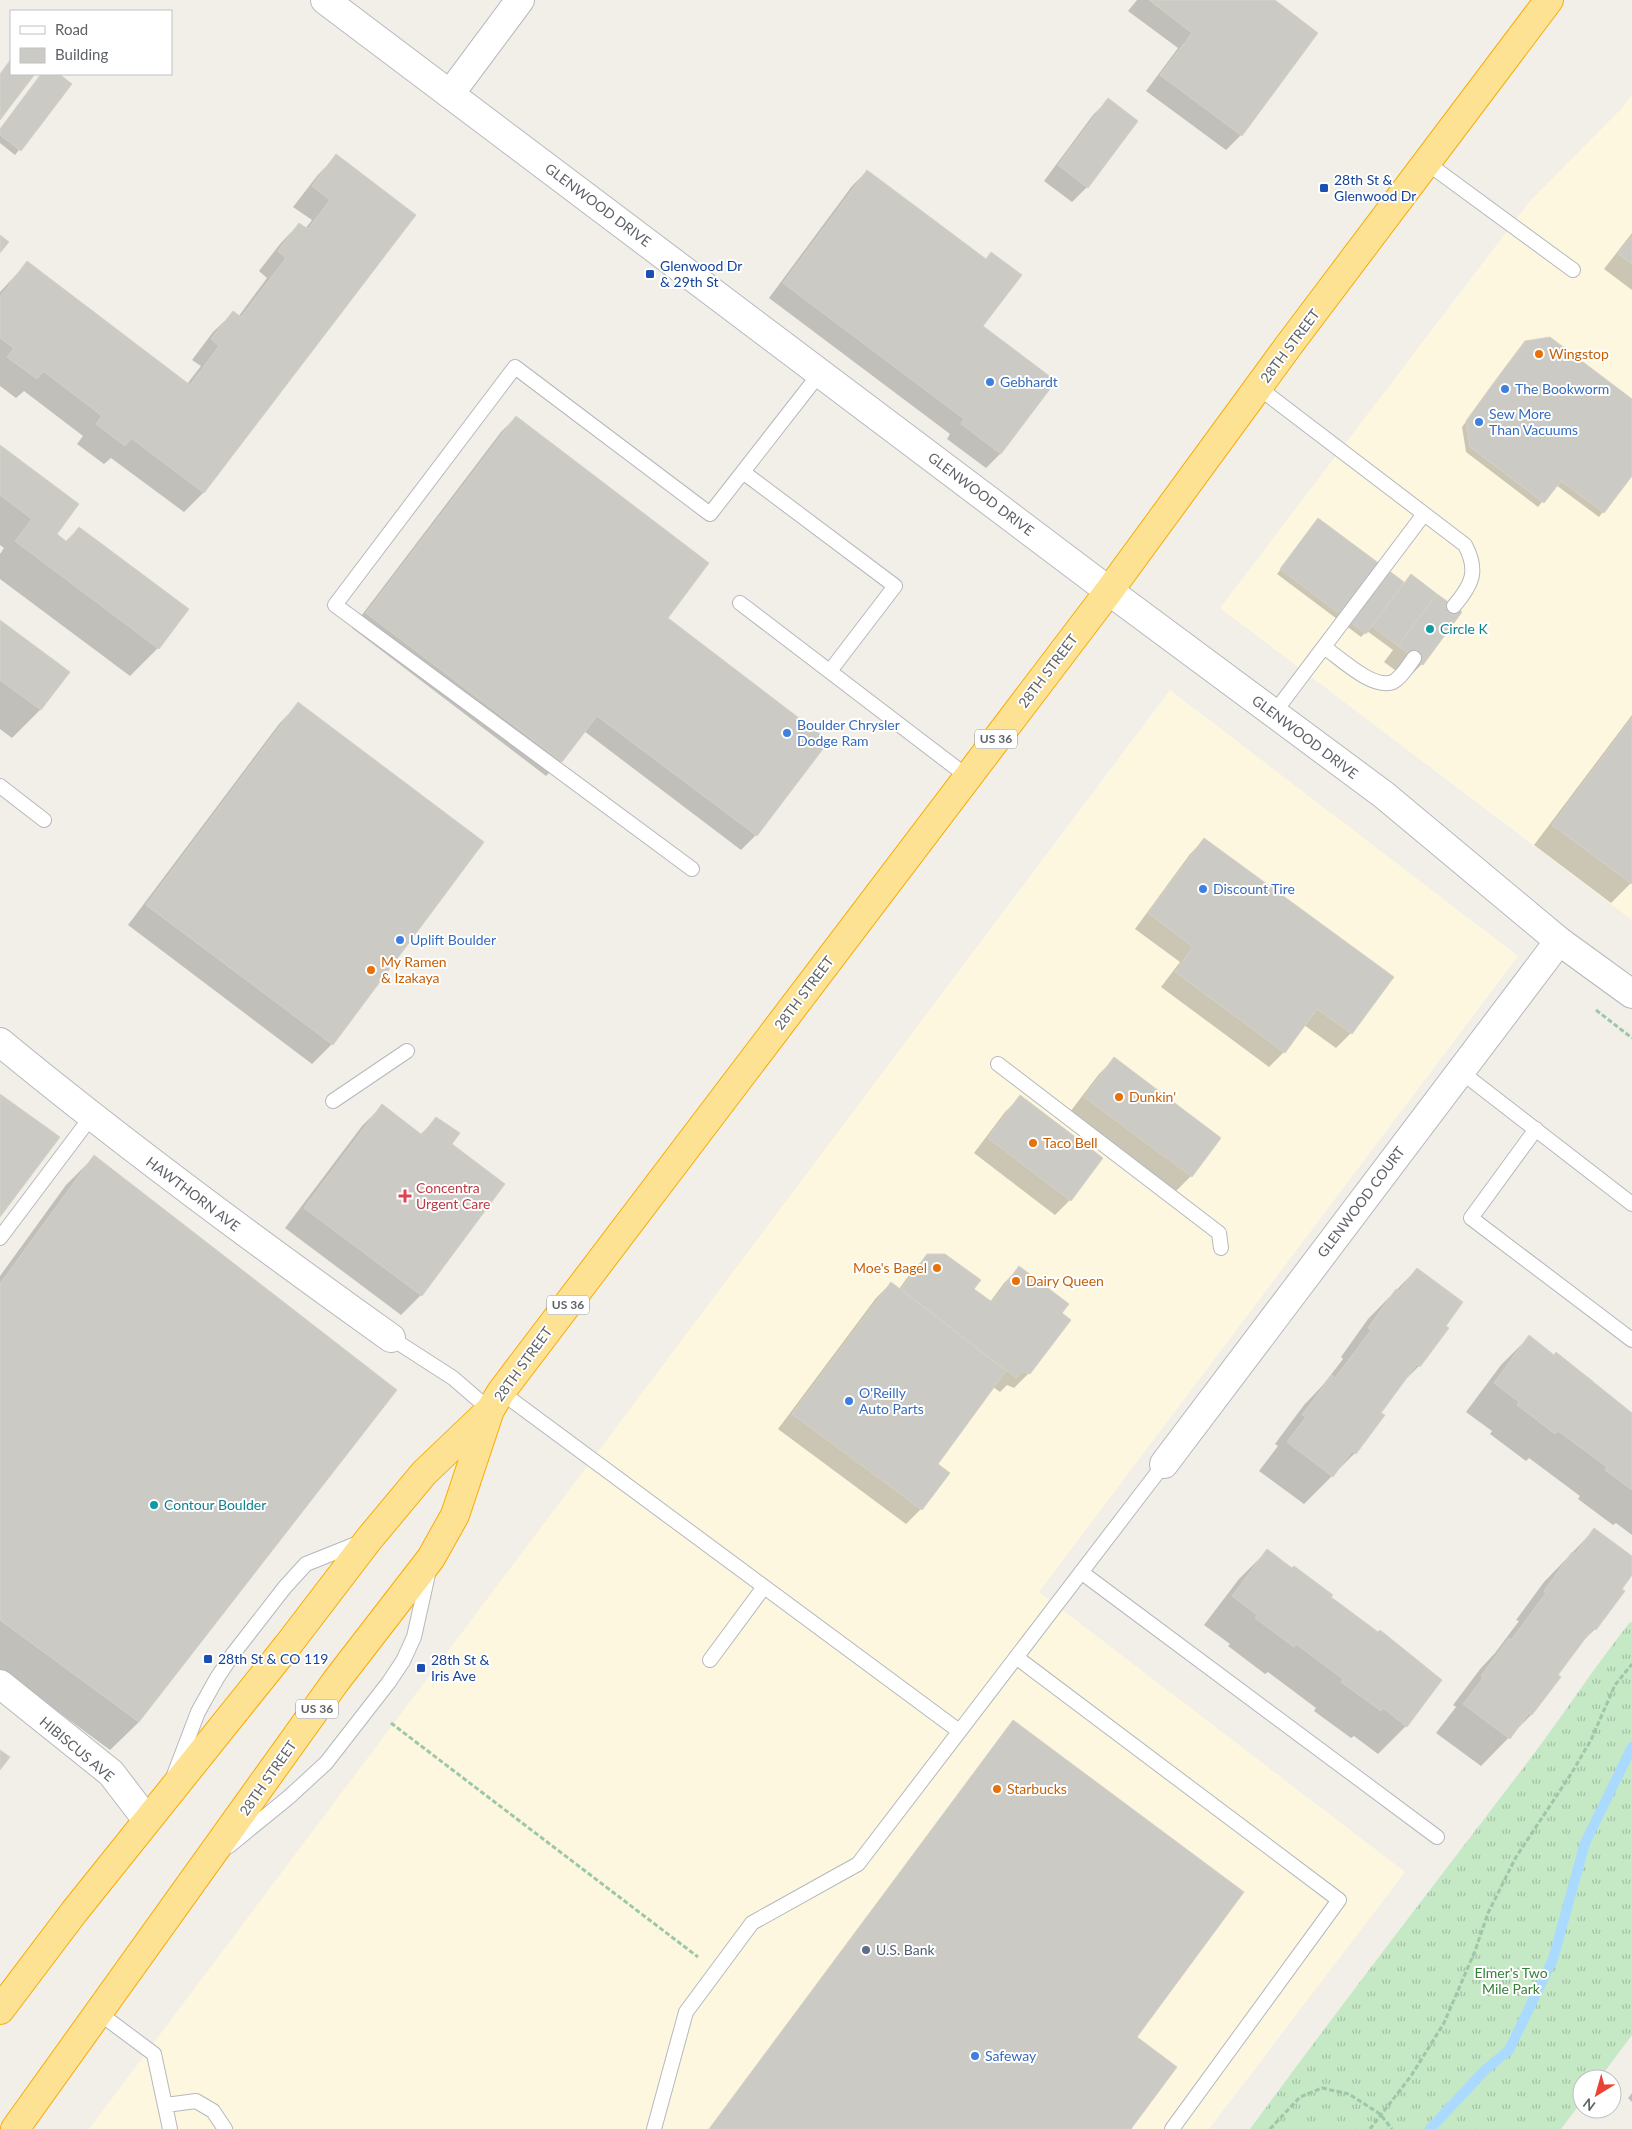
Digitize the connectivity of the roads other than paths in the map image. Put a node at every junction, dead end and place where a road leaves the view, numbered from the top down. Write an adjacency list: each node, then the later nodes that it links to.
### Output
1 (325, 0): 4 (street, GLENWOOD DRIVE)
2 (520, 0): 4 (street)
3 (1549, 0): 5 (highway, 28TH STREET / US 36)
4 (450, 94): 7 (street, GLENWOOD DRIVE)
5 (1427, 162): 6 (lane); 8 (highway, 28TH STREET / US 36)
6 (1572, 270)
7 (820, 373): 9 (lane); 11 (street, GLENWOOD DRIVE)
8 (1259, 388): 10 (lane); 11 (highway, 28TH STREET / US 36)
9 (743, 472): 16 (lane); 21 (lane)
10 (1424, 514): 13 (lane); 14 (lane)
11 (1109, 591): 17 (street, GLENWOOD DRIVE); 18 (highway, 28TH STREET / US 36)
12 (740, 603): 16 (lane)
13 (1454, 606)
14 (1324, 647): 15 (lane); 17 (lane)
15 (1414, 658)
16 (830, 671): 18 (lane)
17 (1274, 713): 22 (street, GLENWOOD DRIVE)
18 (968, 776): 36 (highway, 28TH STREET / US 36)
19 (0, 786): 20 (lane)
20 (44, 820)
21 (692, 870)
22 (1559, 941): 23 (street, GLENWOOD DRIVE); 27 (street, GLENWOOD COURT)
23 (1632, 994)
24 (0, 1042): 29 (street, HAWTHORN AVE)
25 (406, 1051): 28 (lane)
26 (998, 1064): 33 (lane)
27 (1460, 1071): 30 (lane); 37 (street, GLENWOOD COURT)
28 (333, 1101)
29 (91, 1117): 32 (lane); 34 (street, HAWTHORN AVE)
30 (1536, 1130): 31 (lane); 35 (lane)
31 (1632, 1204)
32 (0, 1238)
33 (1221, 1248)
34 (391, 1338): 36 (lane)
35 (1632, 1340)
36 (496, 1401): 38 (highway, 28TH STREET / US 36); 39 (highway, 28TH STREET / US 36); 41 (lane)
37 (1164, 1464): 40 (lane)
38 (369, 1540): 46 (highway, 28TH STREET / US 36); 46 (lane)
39 (431, 1558): 49 (highway, 28TH STREET / US 36); 49 (lane)
40 (1081, 1572): 42 (lane); 48 (lane)
41 (764, 1587): 43 (lane); 45 (lane)
42 (1016, 1657): 45 (lane); 57 (lane)
43 (710, 1660)
44 (0, 1684): 47 (street, HIBISCUS AVE)
45 (959, 1732): 56 (lane)
46 (165, 1798): 47 (highway, 28TH STREET / US 36)
47 (147, 1820): 50 (highway, 28TH STREET / US 36)
48 (1437, 1837)
49 (207, 1864): 51 (highway, 28TH STREET / US 36)
50 (0, 2010)
51 (99, 2013): 52 (lane); 53 (highway, 28TH STREET / US 36)
52 (166, 2105): 54 (lane); 55 (lane)
53 (22, 2123)
54 (170, 2129)
55 (224, 2129)
56 (654, 2129)
57 (1172, 2129)

